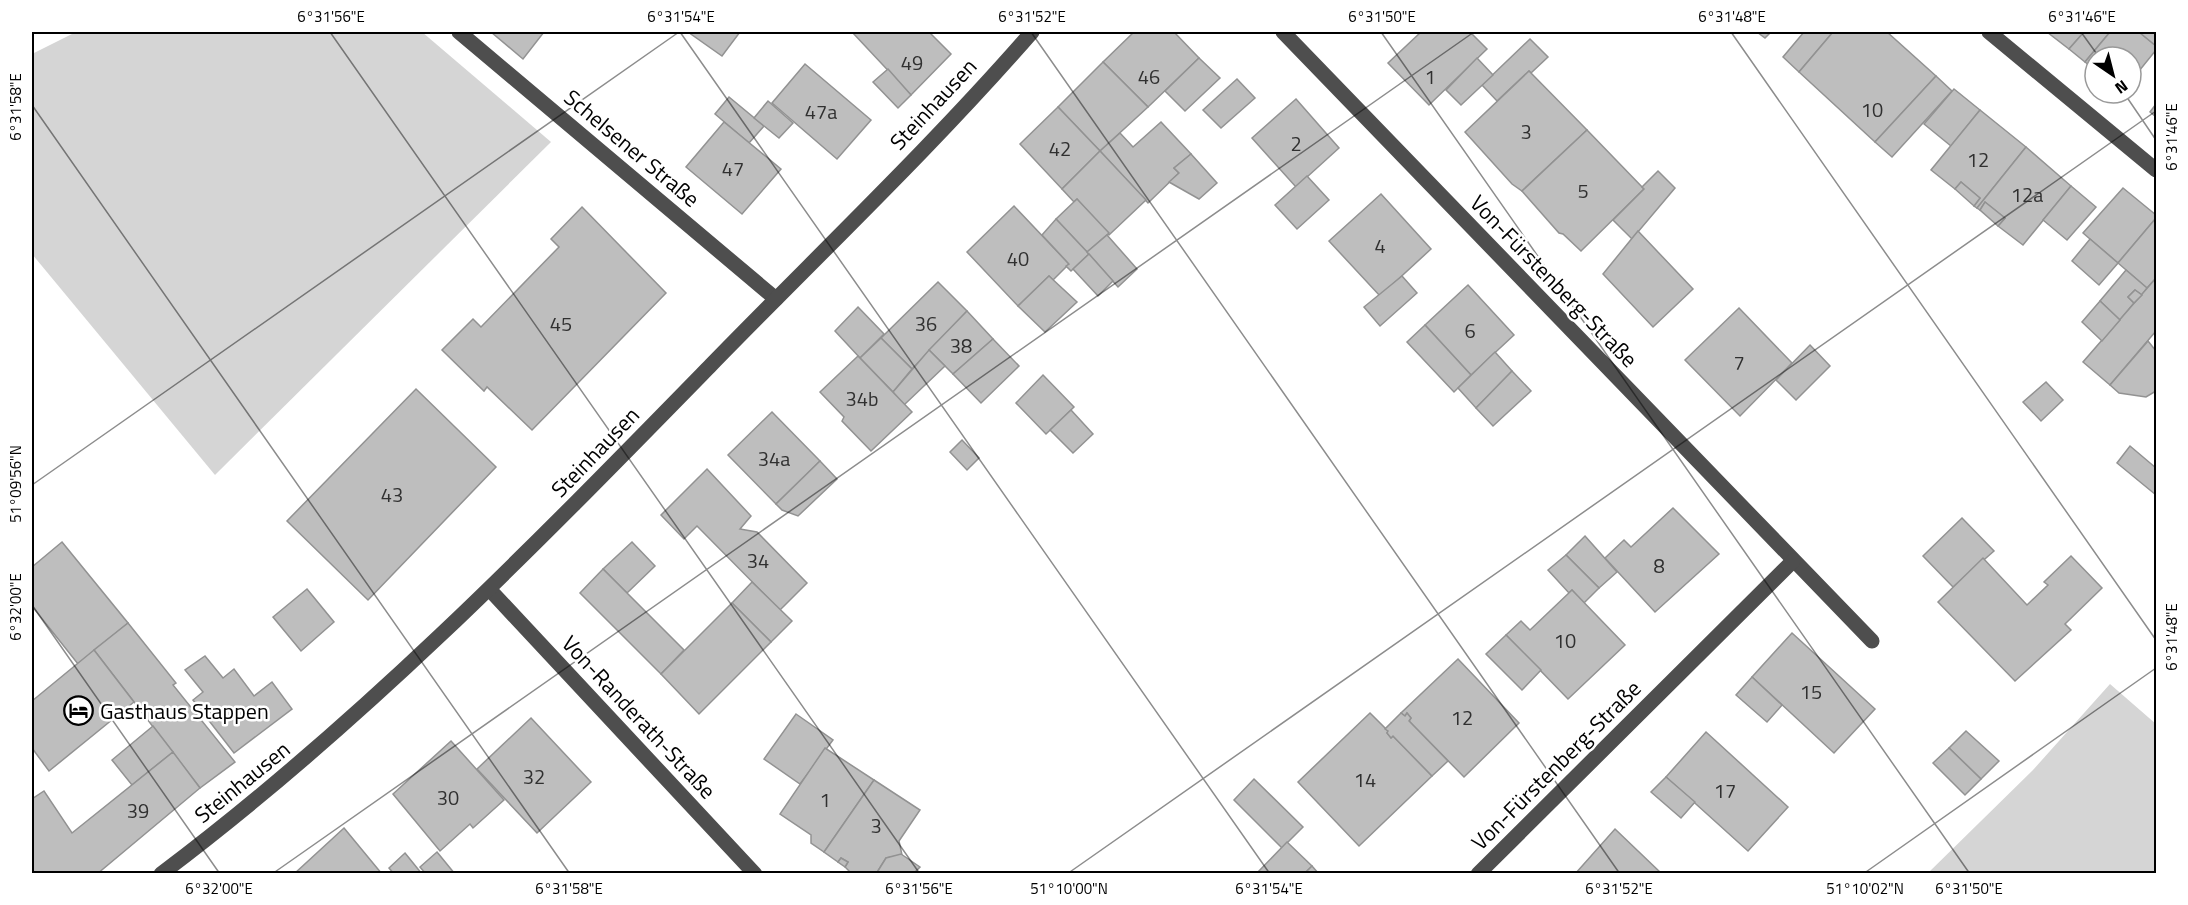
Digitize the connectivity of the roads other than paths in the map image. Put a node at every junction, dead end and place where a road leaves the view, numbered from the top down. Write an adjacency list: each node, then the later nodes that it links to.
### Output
1 (459, 32): 6 (street, Schelsener Straße)
2 (1032, 32): 6 (street, Steinhausen)
3 (1283, 32): 7 (street, Von-Fürstenberg-Straße)
4 (1989, 32): 5 (street)
5 (2157, 170)
6 (776, 299): 8 (street, Steinhausen)
7 (1793, 561): 9 (street, Von-Fürstenberg-Straße); 12 (street, Von-Fürstenberg-Straße)
8 (490, 591): 10 (street, Steinhausen); 11 (street, Von-Randerath-Straße)
9 (1872, 641)
10 (161, 873)
11 (755, 873)
12 (1478, 873)

